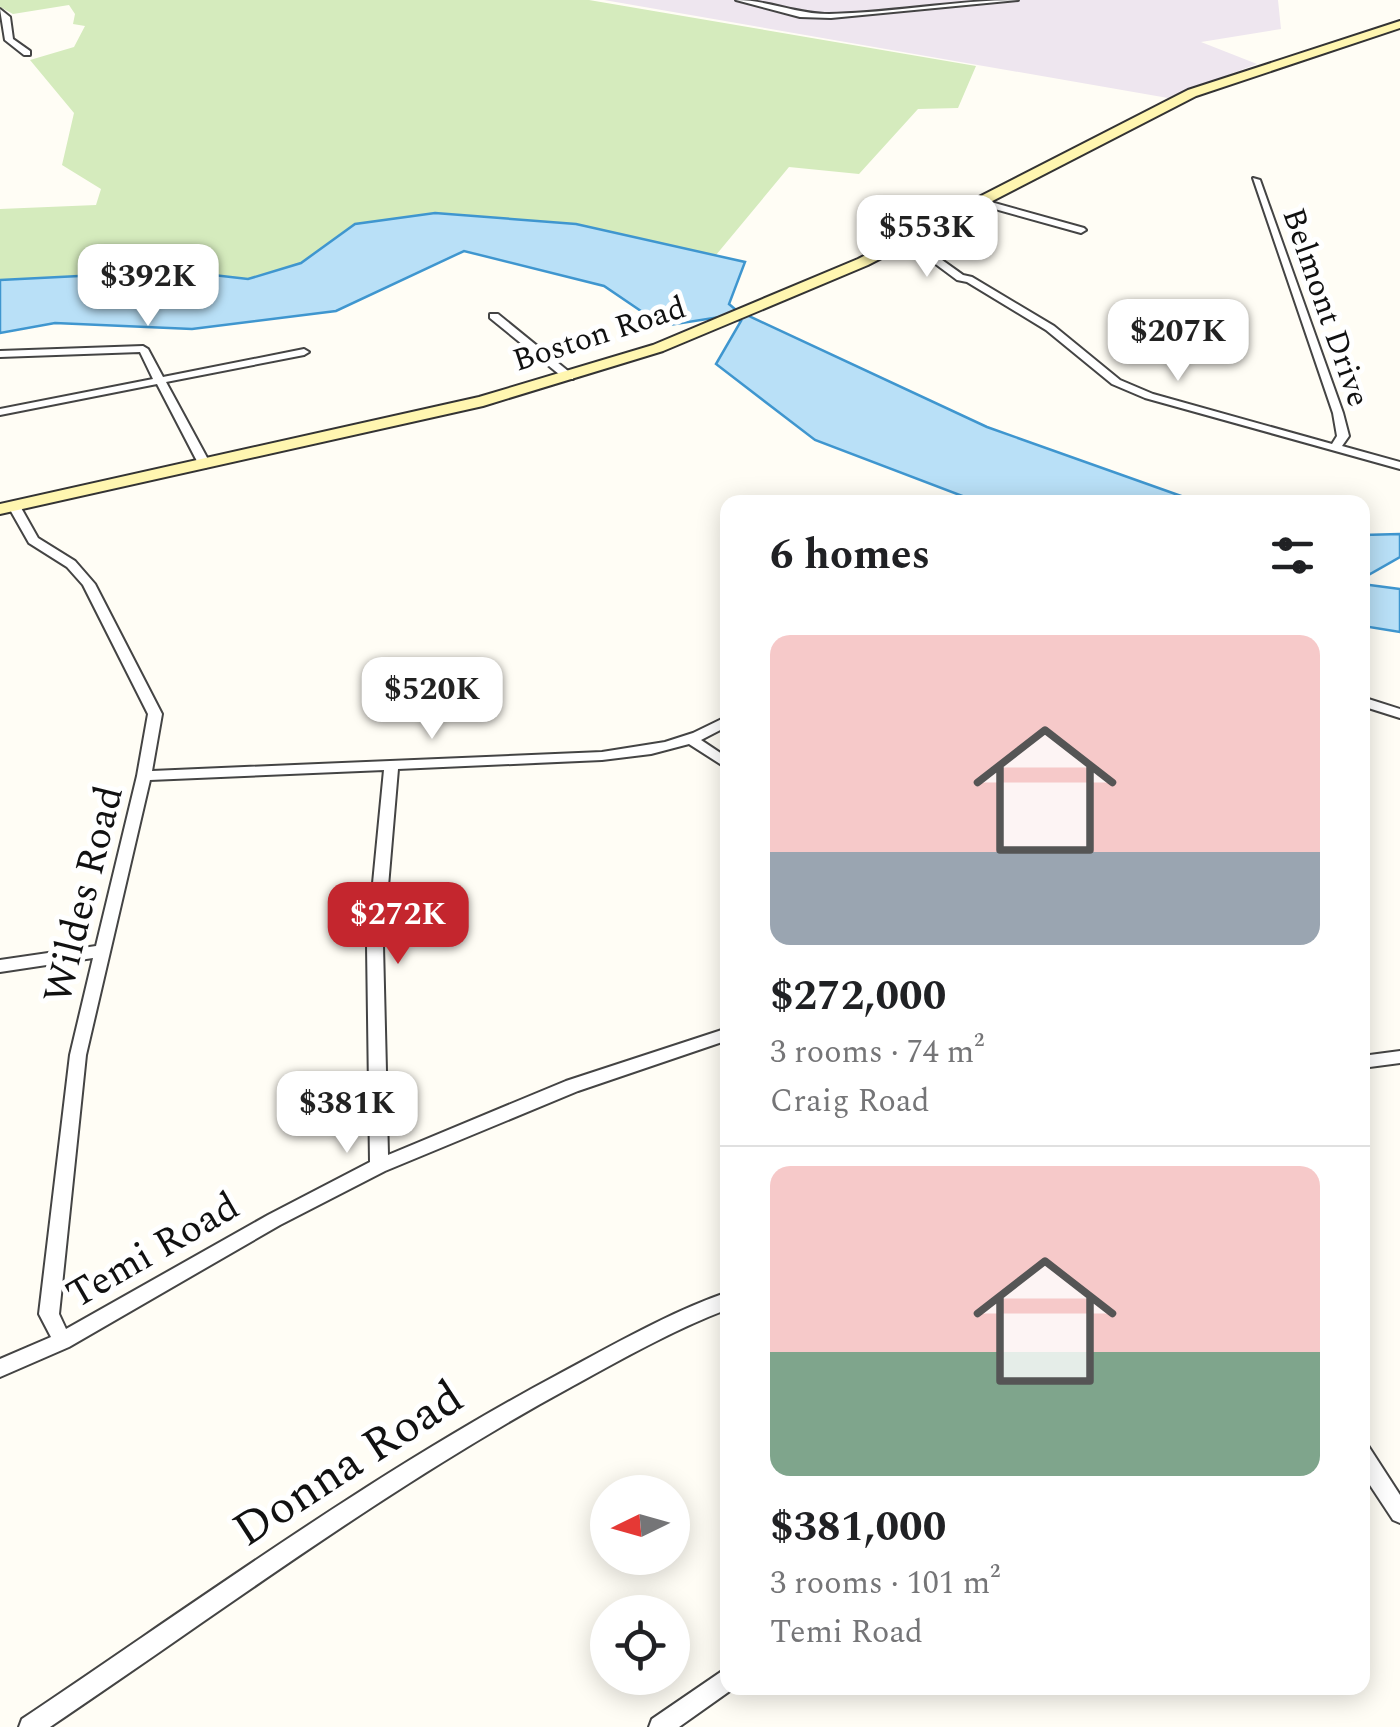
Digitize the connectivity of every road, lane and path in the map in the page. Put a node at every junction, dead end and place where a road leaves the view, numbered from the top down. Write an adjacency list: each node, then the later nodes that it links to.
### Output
1 (740, 0): 2 (street)
2 (1014, 0)
3 (0, 11): 5 (street)
4 (1400, 24): 8 (main road, Boston Road)
5 (4, 40): 6 (street)
6 (26, 54)
7 (1256, 180): 17 (street, Belmont Drive)
8 (980, 202): 9 (street); 10 (main road, Boston Road)
9 (1081, 230)
10 (906, 240): 14 (main road, Boston Road); 17 (street)
11 (494, 316): 14 (street)
12 (304, 352): 15 (street)
13 (0, 354): 15 (street)
14 (569, 377): 18 (main road, Boston Road)
15 (162, 380): 16 (street); 18 (street)
16 (0, 412)
17 (1334, 449): 19 (street)
18 (205, 465): 20 (main road, Boston Road)
19 (1400, 466)
20 (7, 507): 27 (street, Wildes Road)
21 (1370, 704): 22 (street)
22 (1400, 714)
23 (720, 724): 24 (street)
24 (691, 739): 25 (street); 26 (street)
25 (720, 759)
26 (391, 766): 27 (street); 33 (street)
27 (144, 776): 28 (street, Wildes Road)
28 (100, 952): 29 (street); 35 (street, Wildes Road)
29 (0, 966)
30 (720, 1037): 33 (street, Temi Road)
31 (1400, 1056): 32 (street)
32 (1370, 1061)
33 (379, 1166): 35 (street, Temi Road)
34 (720, 1303): 40 (street, Donna Road)
35 (62, 1341): 36 (street, Temi Road)
36 (0, 1368)
37 (1370, 1466): 38 (street)
38 (1400, 1512)
39 (720, 1684): 41 (street)
40 (30, 1727)
41 (660, 1727)

